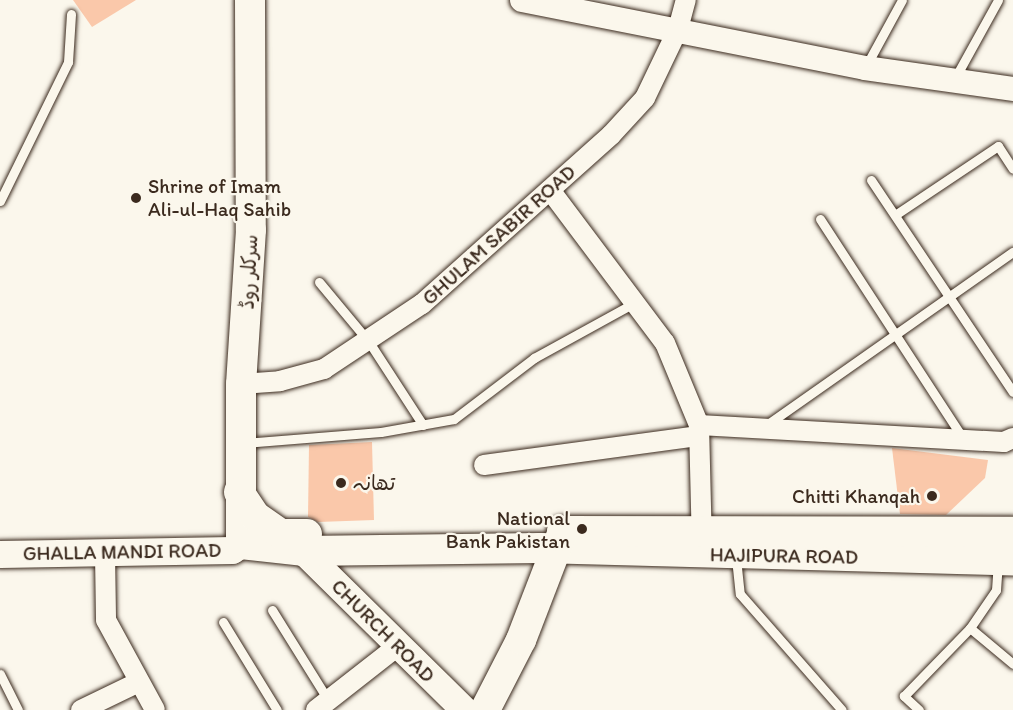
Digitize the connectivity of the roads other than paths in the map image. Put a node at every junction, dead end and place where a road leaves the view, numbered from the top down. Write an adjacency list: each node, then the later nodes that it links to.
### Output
1 (250, 0): 26 (main road, سرکلر روڈ)
2 (522, 0): 7 (street)
3 (686, 0): 7 (street, GHULAM SABIR ROAD)
4 (902, 0): 8 (lane)
5 (998, 0): 9 (lane)
6 (71, 14): 13 (lane)
7 (678, 28): 8 (street); 14 (street, GHULAM SABIR ROAD)
8 (865, 68): 9 (street)
9 (952, 83): 10 (street)
10 (1013, 89)
11 (1013, 169): 16 (lane)
12 (872, 180): 16 (lane)
13 (4, 187): 15 (lane)
14 (550, 190): 21 (street); 23 (street, GHULAM SABIR ROAD)
15 (0, 201)
16 (895, 215): 20 (lane)
17 (820, 219): 22 (lane)
18 (1013, 252): 20 (lane)
19 (319, 282): 23 (lane)
20 (949, 297): 22 (lane); 25 (lane)
21 (636, 302): 28 (lane); 30 (street)
22 (896, 334): 29 (lane); 32 (lane)
23 (369, 342): 26 (street, GHULAM SABIR ROAD); 28 (lane)
24 (1013, 371): 25 (lane)
25 (1004, 378): 27 (lane)
26 (241, 384): 33 (main road, سرکلر روڈ)
27 (1013, 392)
28 (423, 424): 33 (lane)
29 (760, 429): 30 (street); 32 (street)
30 (699, 431): 34 (street); 38 (street)
31 (1013, 438): 32 (street)
32 (965, 440)
33 (240, 444): 35 (main road, سرکلر روڈ)
34 (484, 465)
35 (239, 492): 37 (main road); 39 (main road, سرکلر روڈ)
36 (1013, 532): 38 (main road)
37 (559, 540): 38 (main road, HAJIPURA ROAD); 40 (main road); 58 (main road)
38 (702, 542): 43 (main road, HAJIPURA ROAD)
39 (241, 544): 40 (main road); 42 (main road, GHALLA MANDI ROAD)
40 (303, 551): 48 (main road, CHURCH ROAD)
41 (0, 554): 42 (main road, GHALLA MANDI ROAD)
42 (105, 554): 51 (street)
43 (736, 556): 44 (main road, HAJIPURA ROAD); 59 (lane)
44 (1006, 560): 47 (lane)
45 (272, 610): 52 (lane)
46 (224, 622): 56 (lane)
47 (970, 628): 49 (lane); 60 (lane)
48 (398, 646): 52 (street); 57 (main road, CHURCH ROAD)
49 (1013, 664)
50 (0, 674): 53 (lane)
51 (137, 683): 54 (street); 55 (street)
52 (322, 705)
53 (18, 710)
54 (81, 710)
55 (155, 710)
56 (277, 710)
57 (464, 710)
58 (485, 710)
59 (842, 710)
60 (919, 710)

